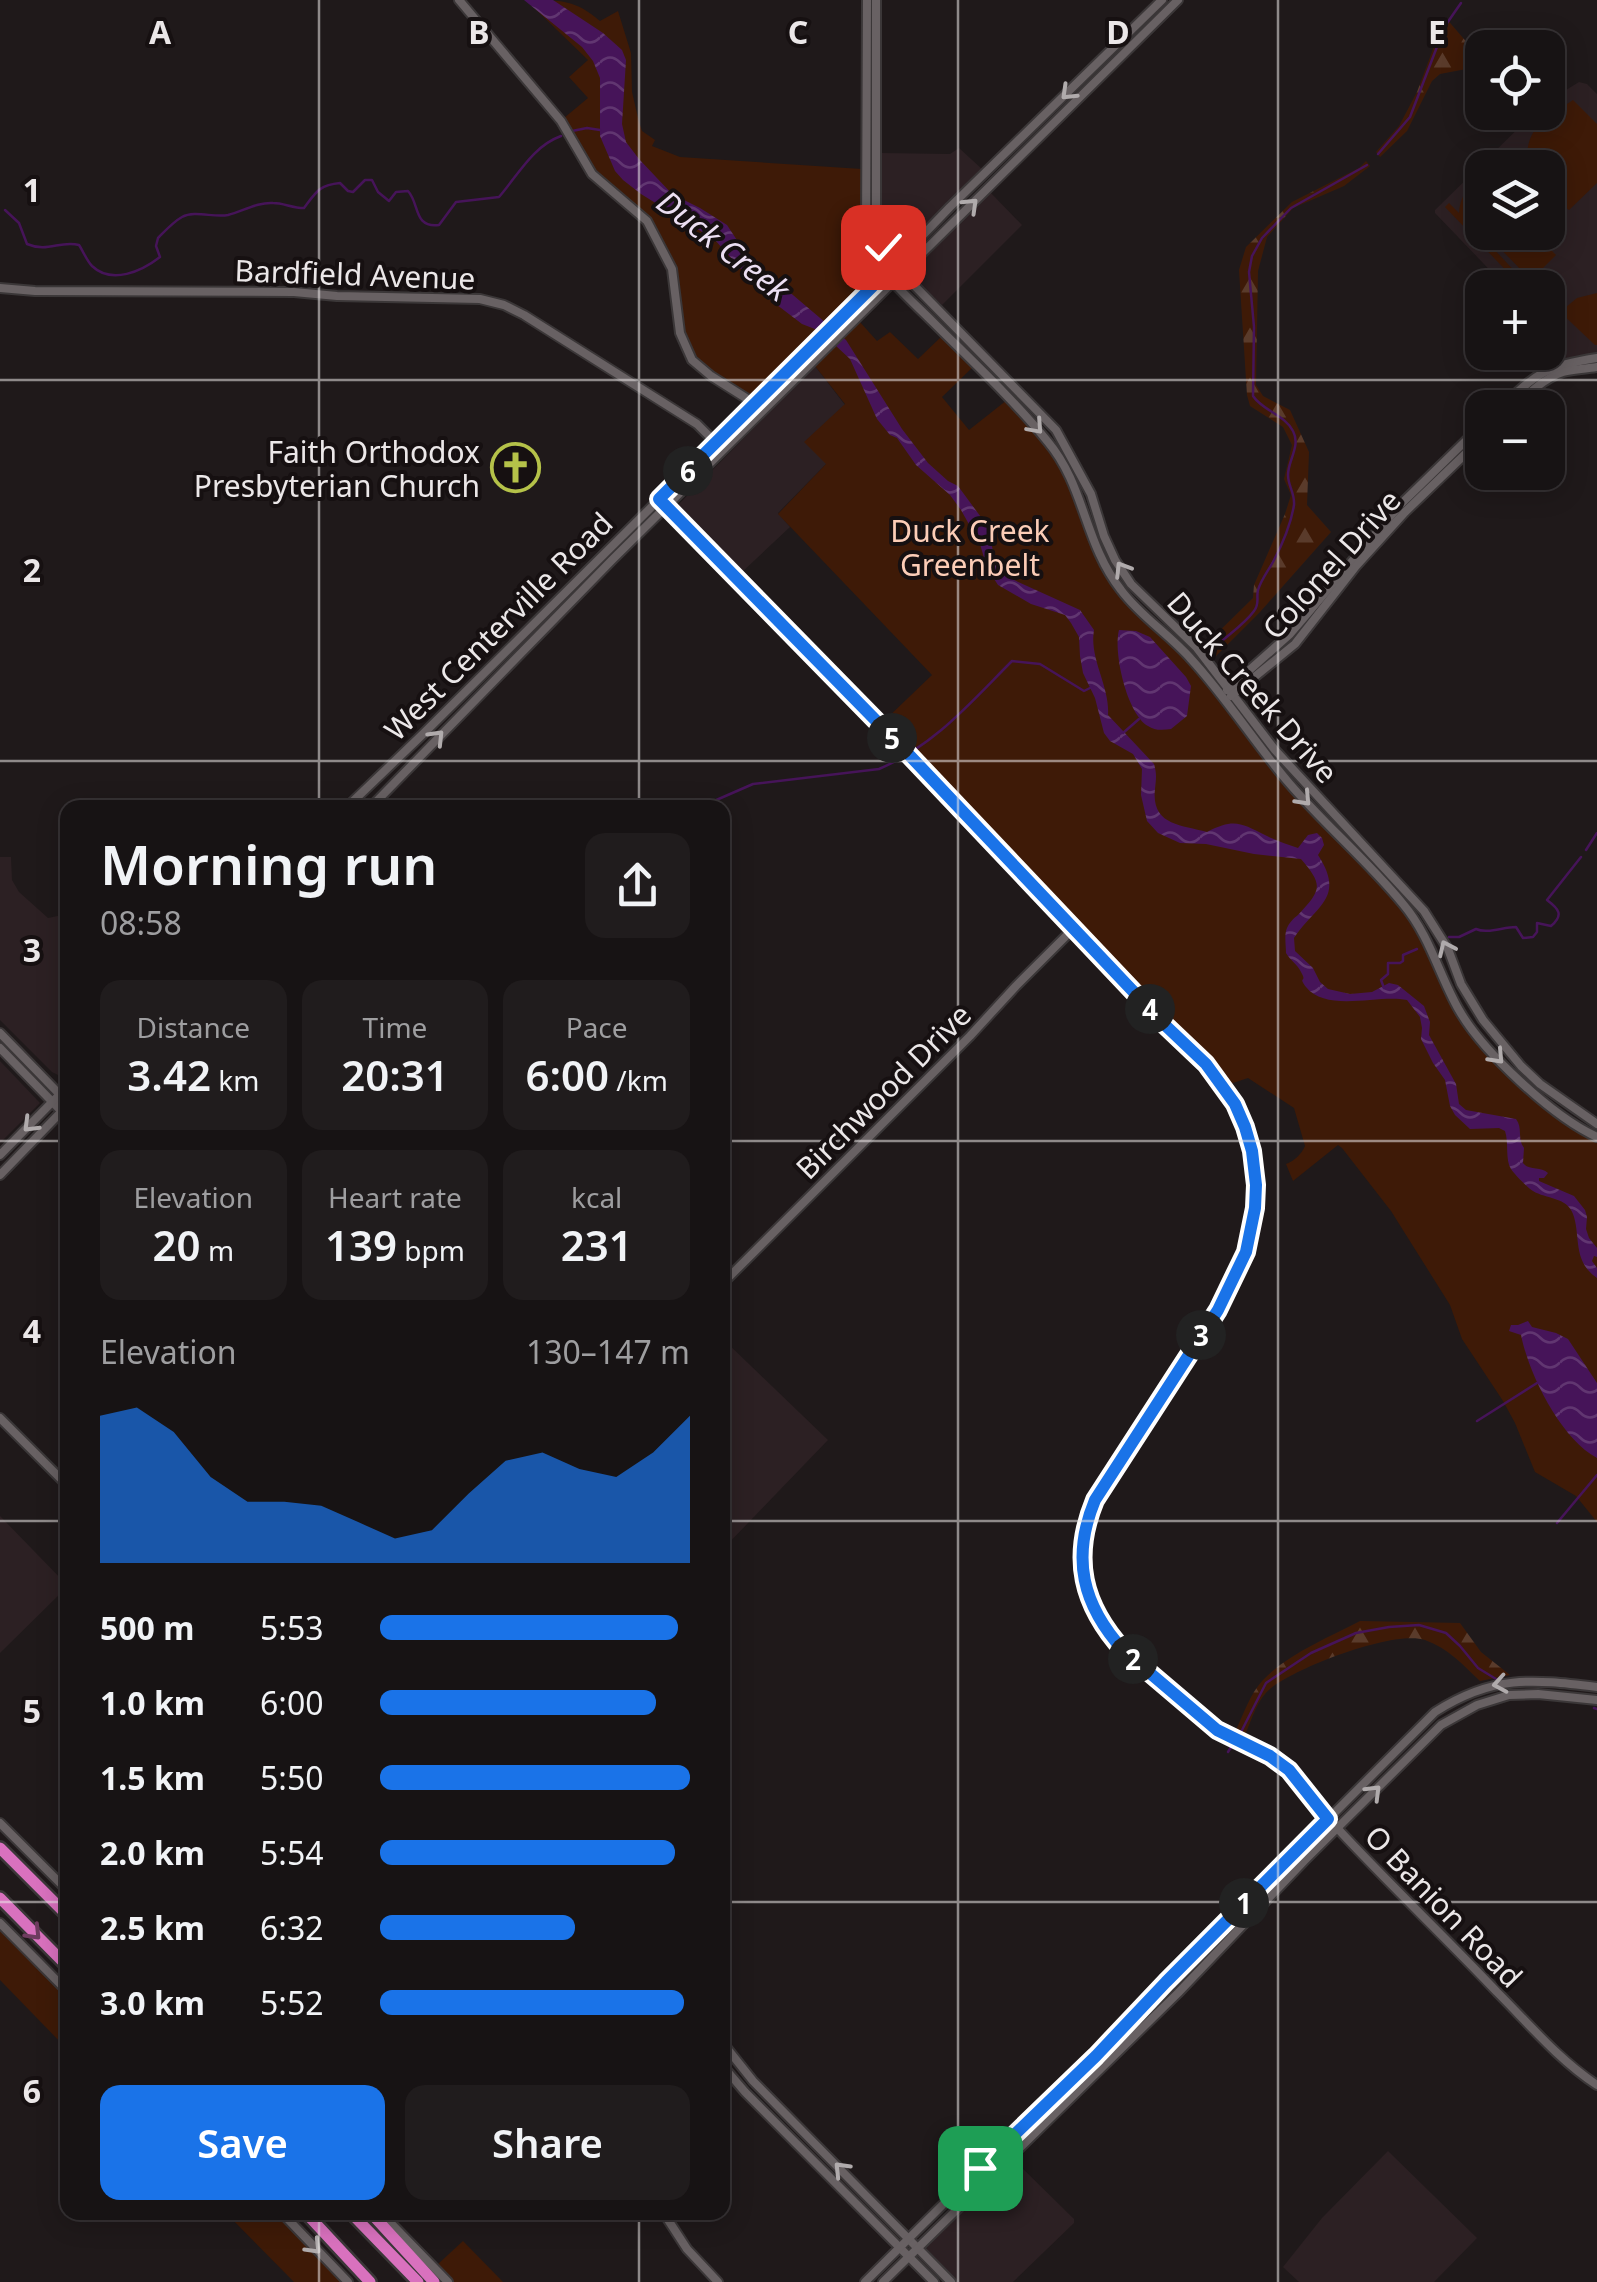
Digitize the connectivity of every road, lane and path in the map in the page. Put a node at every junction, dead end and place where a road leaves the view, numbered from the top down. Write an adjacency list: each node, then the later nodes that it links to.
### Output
1 (459, 0): 24 (main road)
2 (867, 0): 6 (main road)
3 (876, 0): 7 (main road)
4 (1162, 0): 10 (main road, West Centerville Road, one-way to 10)
5 (1178, 0): 12 (main road, West Centerville Road, one-way to 5)
6 (868, 140): 7 (main road); 8 (main road)
7 (877, 170): 8 (main road)
8 (871, 202): 9 (main road); 10 (main road)
9 (876, 262): 11 (main road, Duck Creek Drive); 14 (main road)
10 (894, 265): 11 (main road, West Centerville Road); 12 (main road, Duck Creek Drive)
11 (886, 274): 13 (main road, Duck Creek Drive); 14 (main road, West Centerville Road)
12 (902, 274): 13 (main road, West Centerville Road); 16 (main road, Duck Creek Drive)
13 (894, 283): 17 (main road, Duck Creek Drive); 25 (main road, West Centerville Road)
14 (875, 285): 24 (main road, West Centerville Road)
15 (0, 288): 27 (main road, Bardfield Avenue)
16 (958, 331): 17 (main road); 20 (main road, Duck Creek Drive)
17 (950, 339): 23 (main road, Duck Creek Drive)
18 (1597, 358): 21 (main road)
19 (1597, 367): 22 (main road)
20 (1012, 385): 23 (main road); 31 (main road, Duck Creek Drive, one-way to 20)
21 (1521, 390)
22 (1534, 390)
23 (1004, 392): 32 (main road, Duck Creek Drive, one-way to 32)
24 (754, 404): 25 (main road); 27 (main road, West Centerville Road)
25 (761, 412): 28 (main road, West Centerville Road)
26 (1465, 441): 31 (main road, Colonel Drive)
27 (716, 443): 28 (main road, Bardfield Avenue); 30 (main road, West Centerville Road)
28 (724, 450): 30 (main road, West Centerville Road)
29 (1465, 455): 31 (main road, Colonel Drive)
30 (662, 503): 33 (main road, West Centerville Road); 34 (main road, West Centerville Road, one-way to 30); 35 (main road, O Banion Road)
31 (1231, 691): 32 (main road, Colonel Drive); 42 (main road, Duck Creek Drive, one-way to 31)
32 (1222, 698): 43 (main road, Duck Creek Drive, one-way to 43)
33 (354, 800)
34 (378, 800)
35 (1074, 928): 46 (main road, Birchwood Drive); 51 (main road, O Banion Road)
36 (0, 1033): 38 (main road)
37 (0, 1048): 39 (main road)
38 (60, 1094): 39 (main road)
39 (53, 1102): 40 (main road); 44 (main road, one-way to 44)
40 (60, 1106)
41 (60, 1116): 45 (main road)
42 (1597, 1124)
43 (1597, 1137)
44 (0, 1155)
45 (0, 1175)
46 (730, 1276)
47 (0, 1418): 48 (main road)
48 (60, 1478)
49 (1597, 1687): 51 (main road, one-way to 51)
50 (1597, 1700): 53 (main road, one-way to 50)
51 (1328, 1819): 53 (main road, O Banion Road); 64 (main road)
52 (0, 1823): 55 (main road)
53 (1337, 1828): 63 (main road, O Banion Road); 65 (main road)
54 (0, 1848): 57 (highway)
55 (60, 1884)
56 (0, 1898): 59 (highway, one-way to 59)
57 (60, 1908)
58 (0, 1923): 60 (main road)
59 (60, 1959)
60 (60, 1984)
61 (730, 2054): 74 (main road, one-way to 61)
62 (730, 2075): 75 (main road)
63 (1597, 2085)
64 (980, 2168): 65 (main road); 74 (main road)
65 (990, 2177): 76 (main road)
66 (289, 2220): 78 (main road, one-way to 78)
67 (304, 2220): 73 (highway)
68 (312, 2220): 73 (highway)
69 (358, 2220): 80 (highway)
70 (377, 2220): 81 (highway)
71 (388, 2220): 82 (main road)
72 (668, 2220): 83 (main road)
73 (323, 2232): 79 (highway)
74 (910, 2238): 75 (main road); 76 (main road)
75 (900, 2248): 77 (main road); 84 (main road)
76 (919, 2248): 77 (main road); 87 (main road)
77 (909, 2256): 85 (main road); 86 (main road)
78 (348, 2282)
79 (370, 2282)
80 (418, 2282)
81 (434, 2282)
82 (448, 2282)
83 (718, 2282)
84 (865, 2282)
85 (883, 2282)
86 (934, 2282)
87 (952, 2282)

